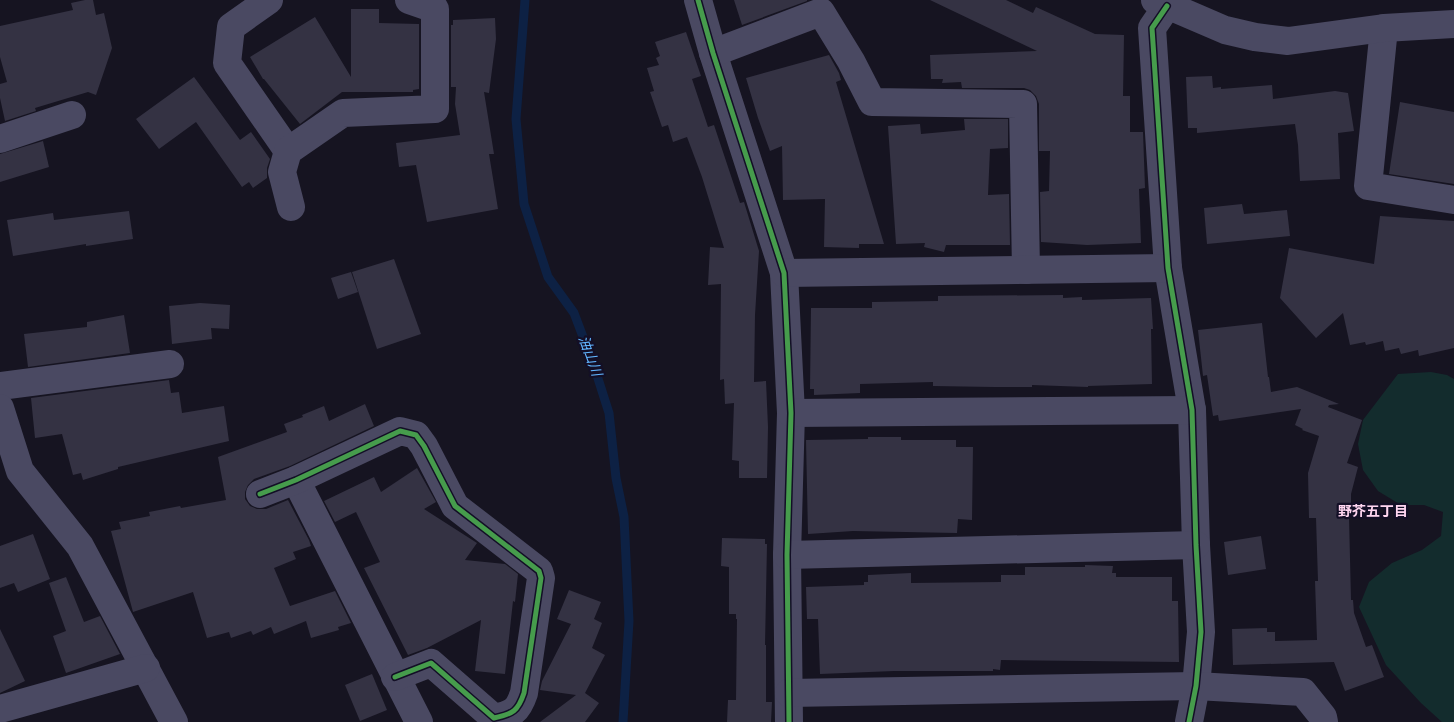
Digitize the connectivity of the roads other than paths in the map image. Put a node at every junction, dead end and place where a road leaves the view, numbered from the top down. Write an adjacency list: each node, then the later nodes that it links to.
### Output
1 (269, 0): 10 (street)
2 (409, 0): 10 (street)
3 (698, 0): 7 (street)
4 (1161, 3): 6 (street); 13 (street)
5 (1454, 24): 6 (street)
6 (1384, 28): 11 (street)
7 (713, 53): 14 (street); 15 (street)
8 (72, 115): 9 (street)
9 (0, 139)
10 (288, 151): 12 (street)
11 (1454, 200)
12 (291, 207)
13 (1168, 268): 14 (street); 19 (street)
14 (1026, 270): 15 (street)
15 (784, 273): 20 (street)
16 (170, 364): 17 (street)
17 (0, 386)
18 (0, 408): 25 (street)
19 (1192, 410): 20 (street); 23 (street)
20 (791, 413): 24 (street)
21 (296, 480): 22 (street); 26 (street); 26 (street)
22 (260, 494)
23 (1196, 545): 24 (street); 27 (street)
24 (787, 555): 28 (street)
25 (146, 668): 29 (street); 30 (street)
26 (395, 677): 31 (street)
27 (1196, 686): 28 (street); 33 (street); 34 (street)
28 (789, 693): 32 (street)
29 (0, 709)
30 (174, 722)
31 (419, 722)
32 (789, 722)
33 (1189, 722)
34 (1324, 722)

